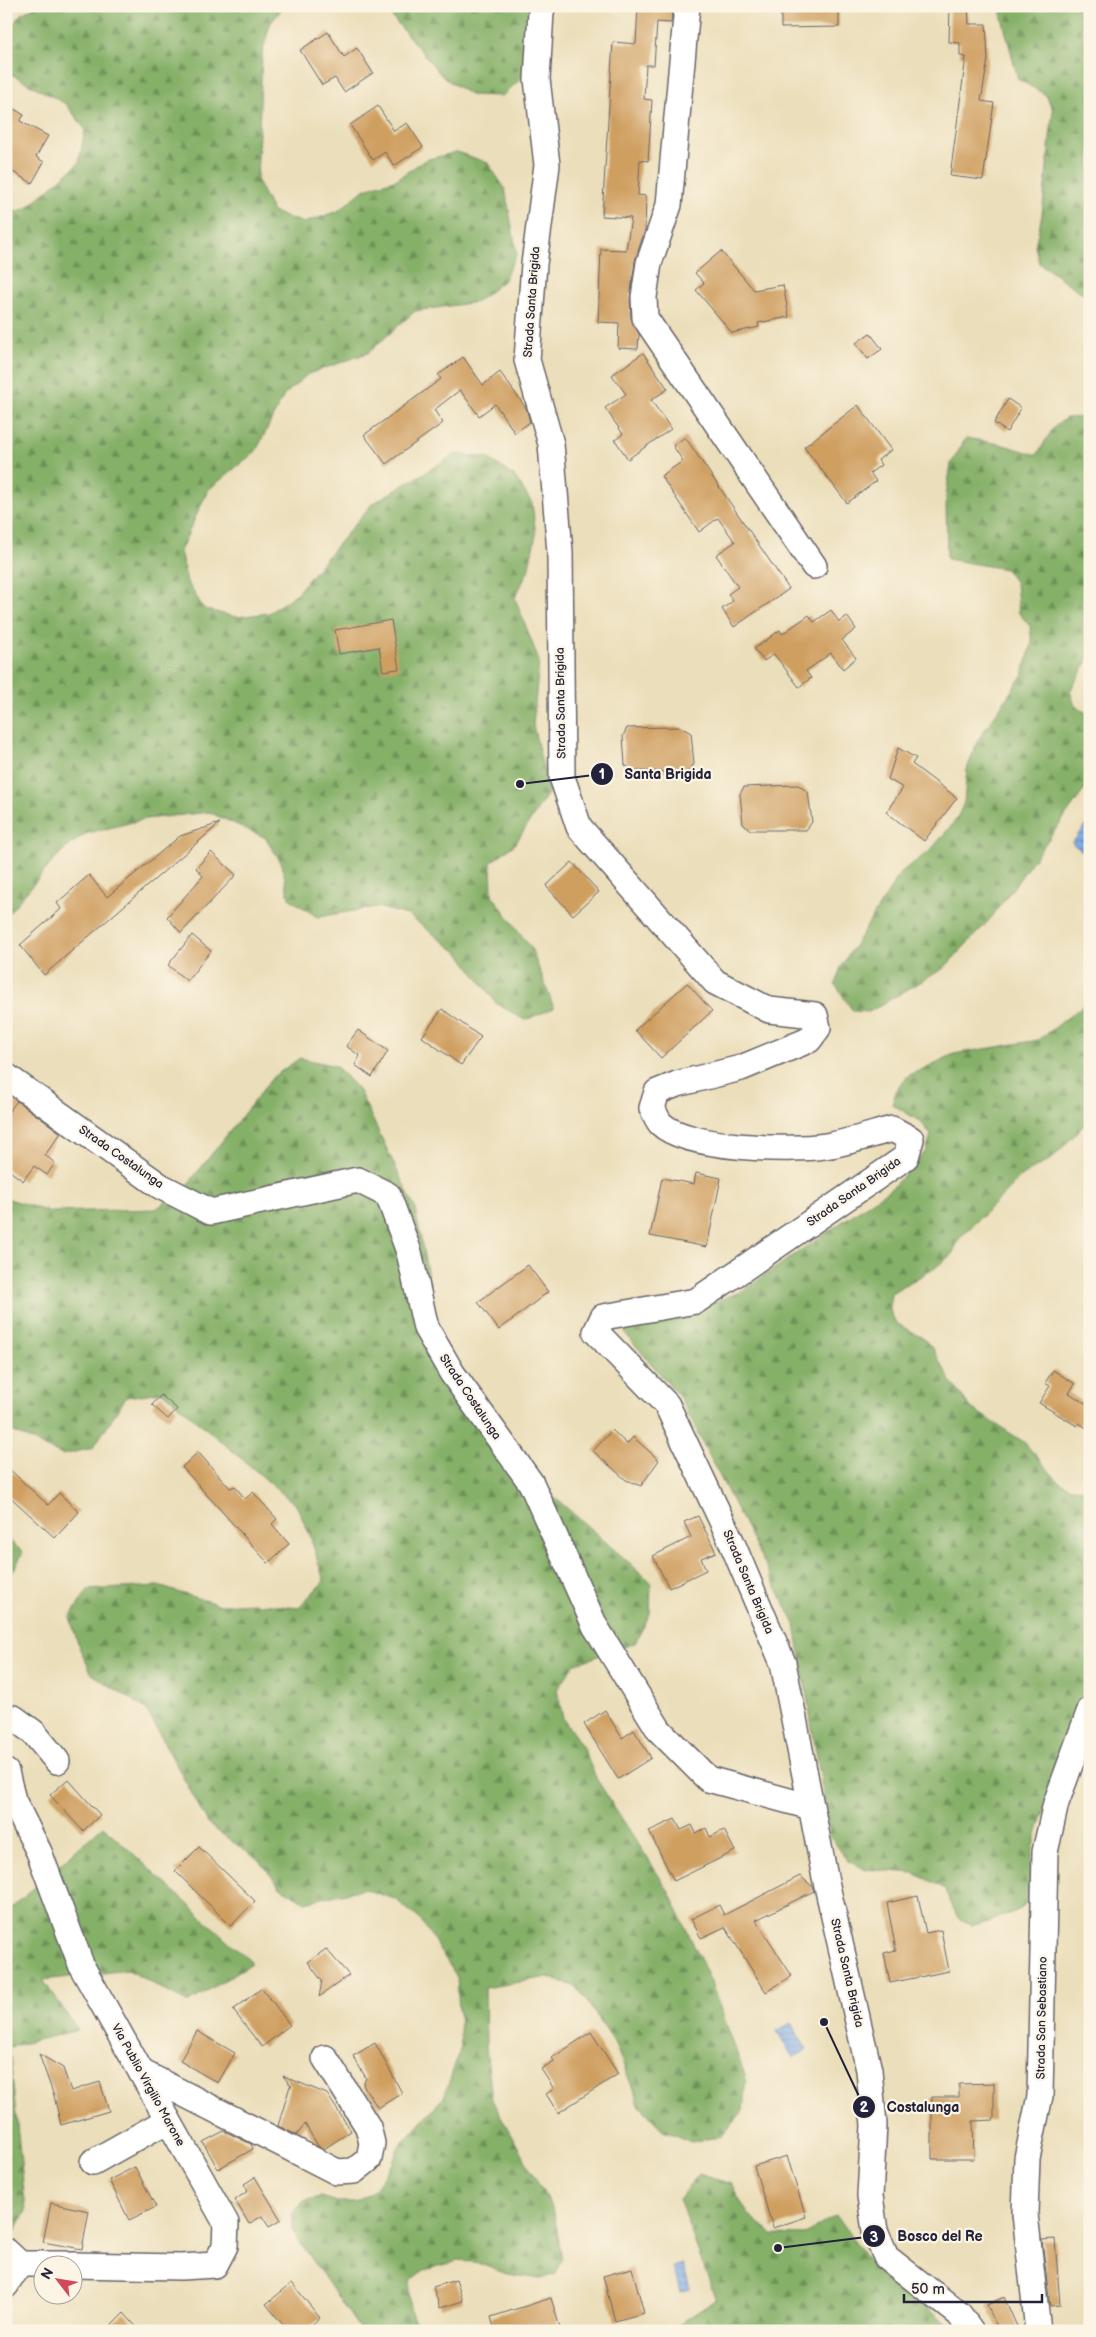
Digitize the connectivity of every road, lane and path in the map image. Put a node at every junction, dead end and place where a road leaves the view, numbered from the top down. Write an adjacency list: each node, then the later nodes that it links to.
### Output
1 (543, 6): 9 (street, Strada Santa Brigida)
2 (688, 6): 3 (street)
3 (814, 566)
4 (6, 1076): 9 (street, Strada Costalunga)
5 (1090, 1710): 19 (street, Strada San Sebastiano)
6 (6, 1720): 7 (street)
7 (57, 1761)
8 (6, 1772): 11 (street, Via Publio Virgilio Marone)
9 (811, 1807): 18 (street, Strada Santa Brigida)
10 (325, 2058): 11 (street)
11 (141, 2072): 12 (street, Via Publio Virgilio Marone)
12 (168, 2120): 13 (street); 16 (street, Via Publio Virgilio Marone)
13 (93, 2162)
14 (13, 2258): 15 (street); 17 (street)
15 (32, 2260)
16 (82, 2265)
17 (6, 2285)
18 (971, 2331)
19 (1038, 2331)

